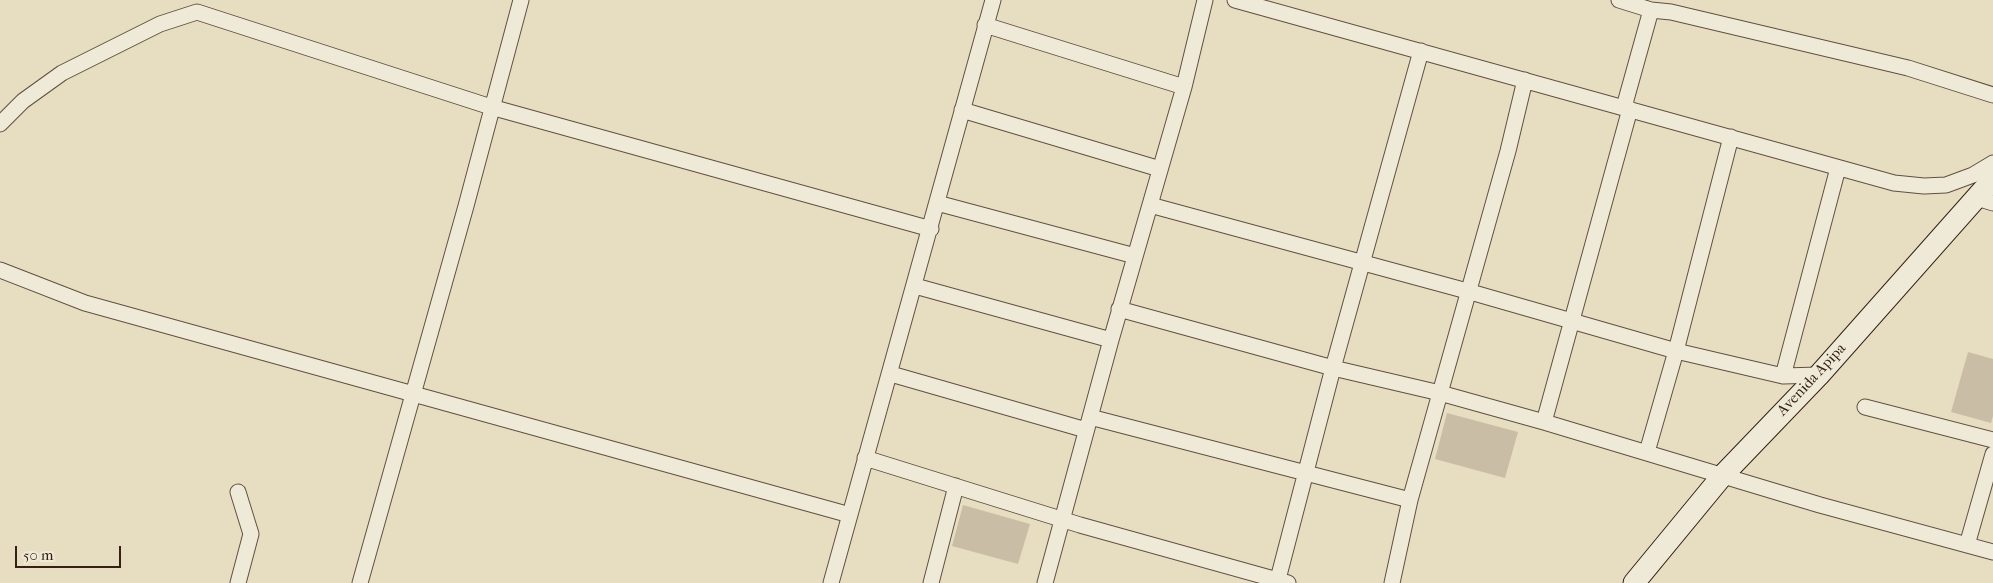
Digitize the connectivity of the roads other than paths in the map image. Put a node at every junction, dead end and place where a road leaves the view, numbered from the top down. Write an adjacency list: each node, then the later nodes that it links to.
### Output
1 (521, 0): 12 (street)
2 (993, 0): 7 (street)
3 (1205, 0): 10 (street)
4 (1234, 0): 8 (street)
5 (1619, 0): 6 (street)
6 (1651, 10): 11 (street); 13 (street)
7 (985, 25): 10 (street); 14 (street)
8 (1421, 50): 9 (street); 26 (street)
9 (1524, 80): 13 (street); 29 (street)
10 (1184, 87): 19 (street)
11 (1993, 94)
12 (491, 107): 15 (street); 24 (street); 38 (street)
13 (1627, 108): 16 (street); 31 (street)
14 (962, 110): 19 (street); 22 (street)
15 (0, 124)
16 (1730, 137): 18 (street); 33 (street)
17 (1993, 163): 18 (street)
18 (1838, 168): 37 (street)
19 (1160, 169): 23 (street)
20 (1993, 179): 21 (street, Avenida Apipa)
21 (1985, 200): 36 (street, Avenida Apipa)
22 (937, 203): 24 (street); 25 (street)
23 (1150, 205): 25 (street); 26 (street)
24 (931, 229): 28 (street)
25 (1135, 256): 30 (street)
26 (1363, 263): 29 (street); 34 (street)
27 (0, 270): 38 (street)
28 (915, 286): 32 (street); 35 (street)
29 (1468, 291): 31 (street); 39 (street)
30 (1120, 309): 32 (street); 34 (street)
31 (1571, 321): 33 (street); 41 (street)
32 (1111, 340): 42 (street)
33 (1676, 351): 37 (street); 44 (street)
34 (1333, 368): 39 (street); 47 (street)
35 (890, 374): 42 (street); 46 (street)
36 (1819, 375): 37 (street); 48 (street, Avenida Apipa)
37 (1783, 376)
38 (414, 393): 52 (street); 59 (street)
39 (1440, 393): 41 (street); 51 (street)
40 (1865, 407): 43 (street)
41 (1544, 422): 44 (street)
42 (1088, 424): 47 (street); 53 (street)
43 (1993, 440)
44 (1647, 452): 48 (street)
45 (1993, 454): 54 (street)
46 (865, 458): 49 (street); 52 (street)
47 (1306, 473): 51 (street); 57 (street)
48 (1723, 475): 54 (street); 63 (street, Avenida Apipa)
49 (956, 486): 53 (street); 60 (street)
50 (238, 492): 58 (street)
51 (1410, 500): 62 (street)
52 (850, 515): 56 (street)
53 (1062, 518): 57 (street); 61 (street)
54 (1967, 545): 55 (street)
55 (1993, 552)
56 (836, 582)
57 (1281, 582)
58 (238, 583)
59 (360, 583)
60 (932, 583)
61 (1045, 583)
62 (1392, 583)
63 (1634, 583)

